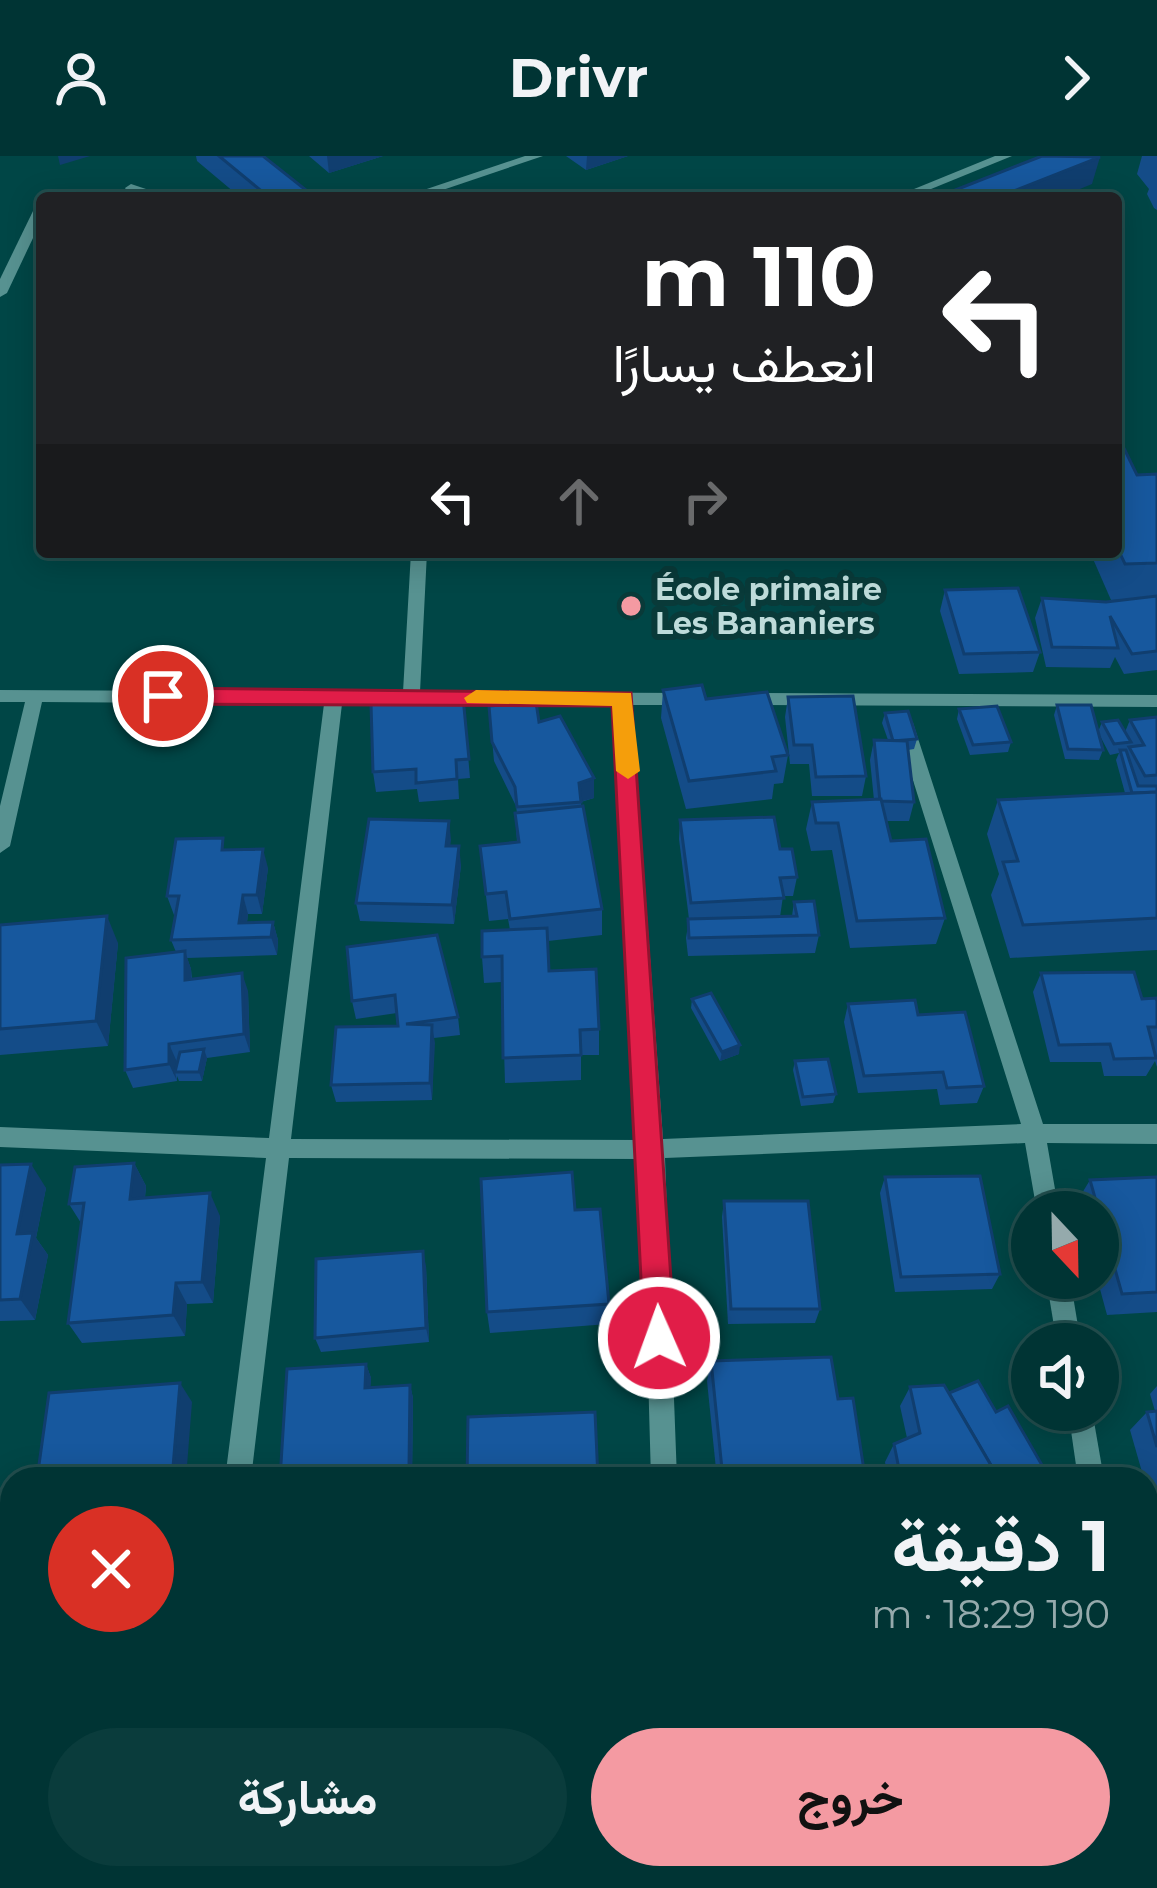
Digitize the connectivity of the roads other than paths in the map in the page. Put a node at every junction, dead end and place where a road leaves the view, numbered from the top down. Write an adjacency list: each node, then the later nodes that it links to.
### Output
1 (537, 156): 5 (street)
2 (1006, 156): 6 (street)
3 (131, 188): 4 (street)
4 (143, 192)
5 (425, 192)
6 (913, 192)
7 (36, 218): 8 (street)
8 (0, 293)
9 (419, 558): 13 (street)
10 (0, 695): 11 (street)
11 (35, 696): 12 (street); 17 (street)
12 (334, 697): 13 (street); 22 (street)
13 (411, 698): 14 (street)
14 (623, 698): 15 (street); 21 (street)
15 (897, 700): 16 (street); 18 (street)
16 (1157, 700)
17 (0, 846)
18 (1034, 1130): 19 (street); 21 (street); 23 (street)
19 (1157, 1134)
20 (0, 1137): 22 (street)
21 (653, 1149): 22 (street); 26 (street)
22 (275, 1150): 25 (street)
23 (1044, 1191)
24 (1083, 1431): 27 (street)
25 (239, 1467)
26 (664, 1467)
27 (1089, 1467)

